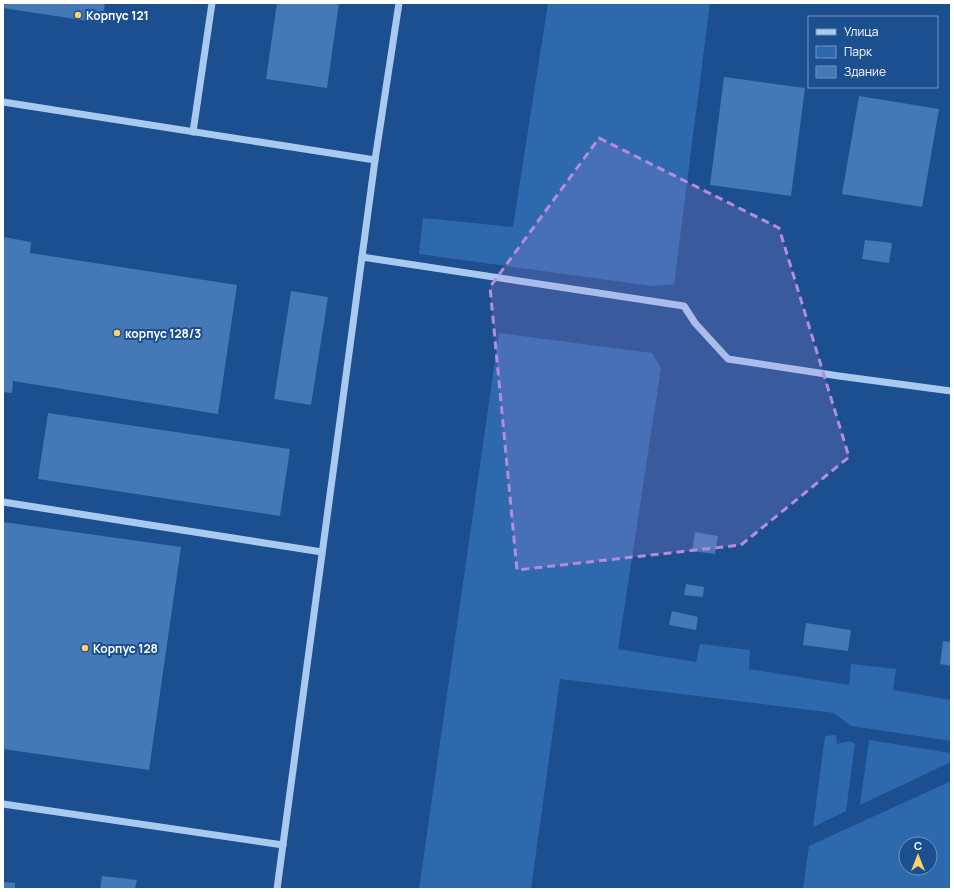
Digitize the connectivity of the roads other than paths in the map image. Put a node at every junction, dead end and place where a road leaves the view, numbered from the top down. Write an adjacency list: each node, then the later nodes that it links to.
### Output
1 (212, 3): 4 (lane)
2 (399, 3): 5 (lane)
3 (3, 102): 4 (lane)
4 (193, 132): 5 (lane)
5 (375, 160): 6 (lane)
6 (362, 257): 7 (lane); 9 (lane)
7 (951, 391)
8 (3, 502): 9 (lane)
9 (322, 552): 11 (lane)
10 (3, 804): 11 (lane)
11 (283, 845): 12 (lane)
12 (277, 889)

